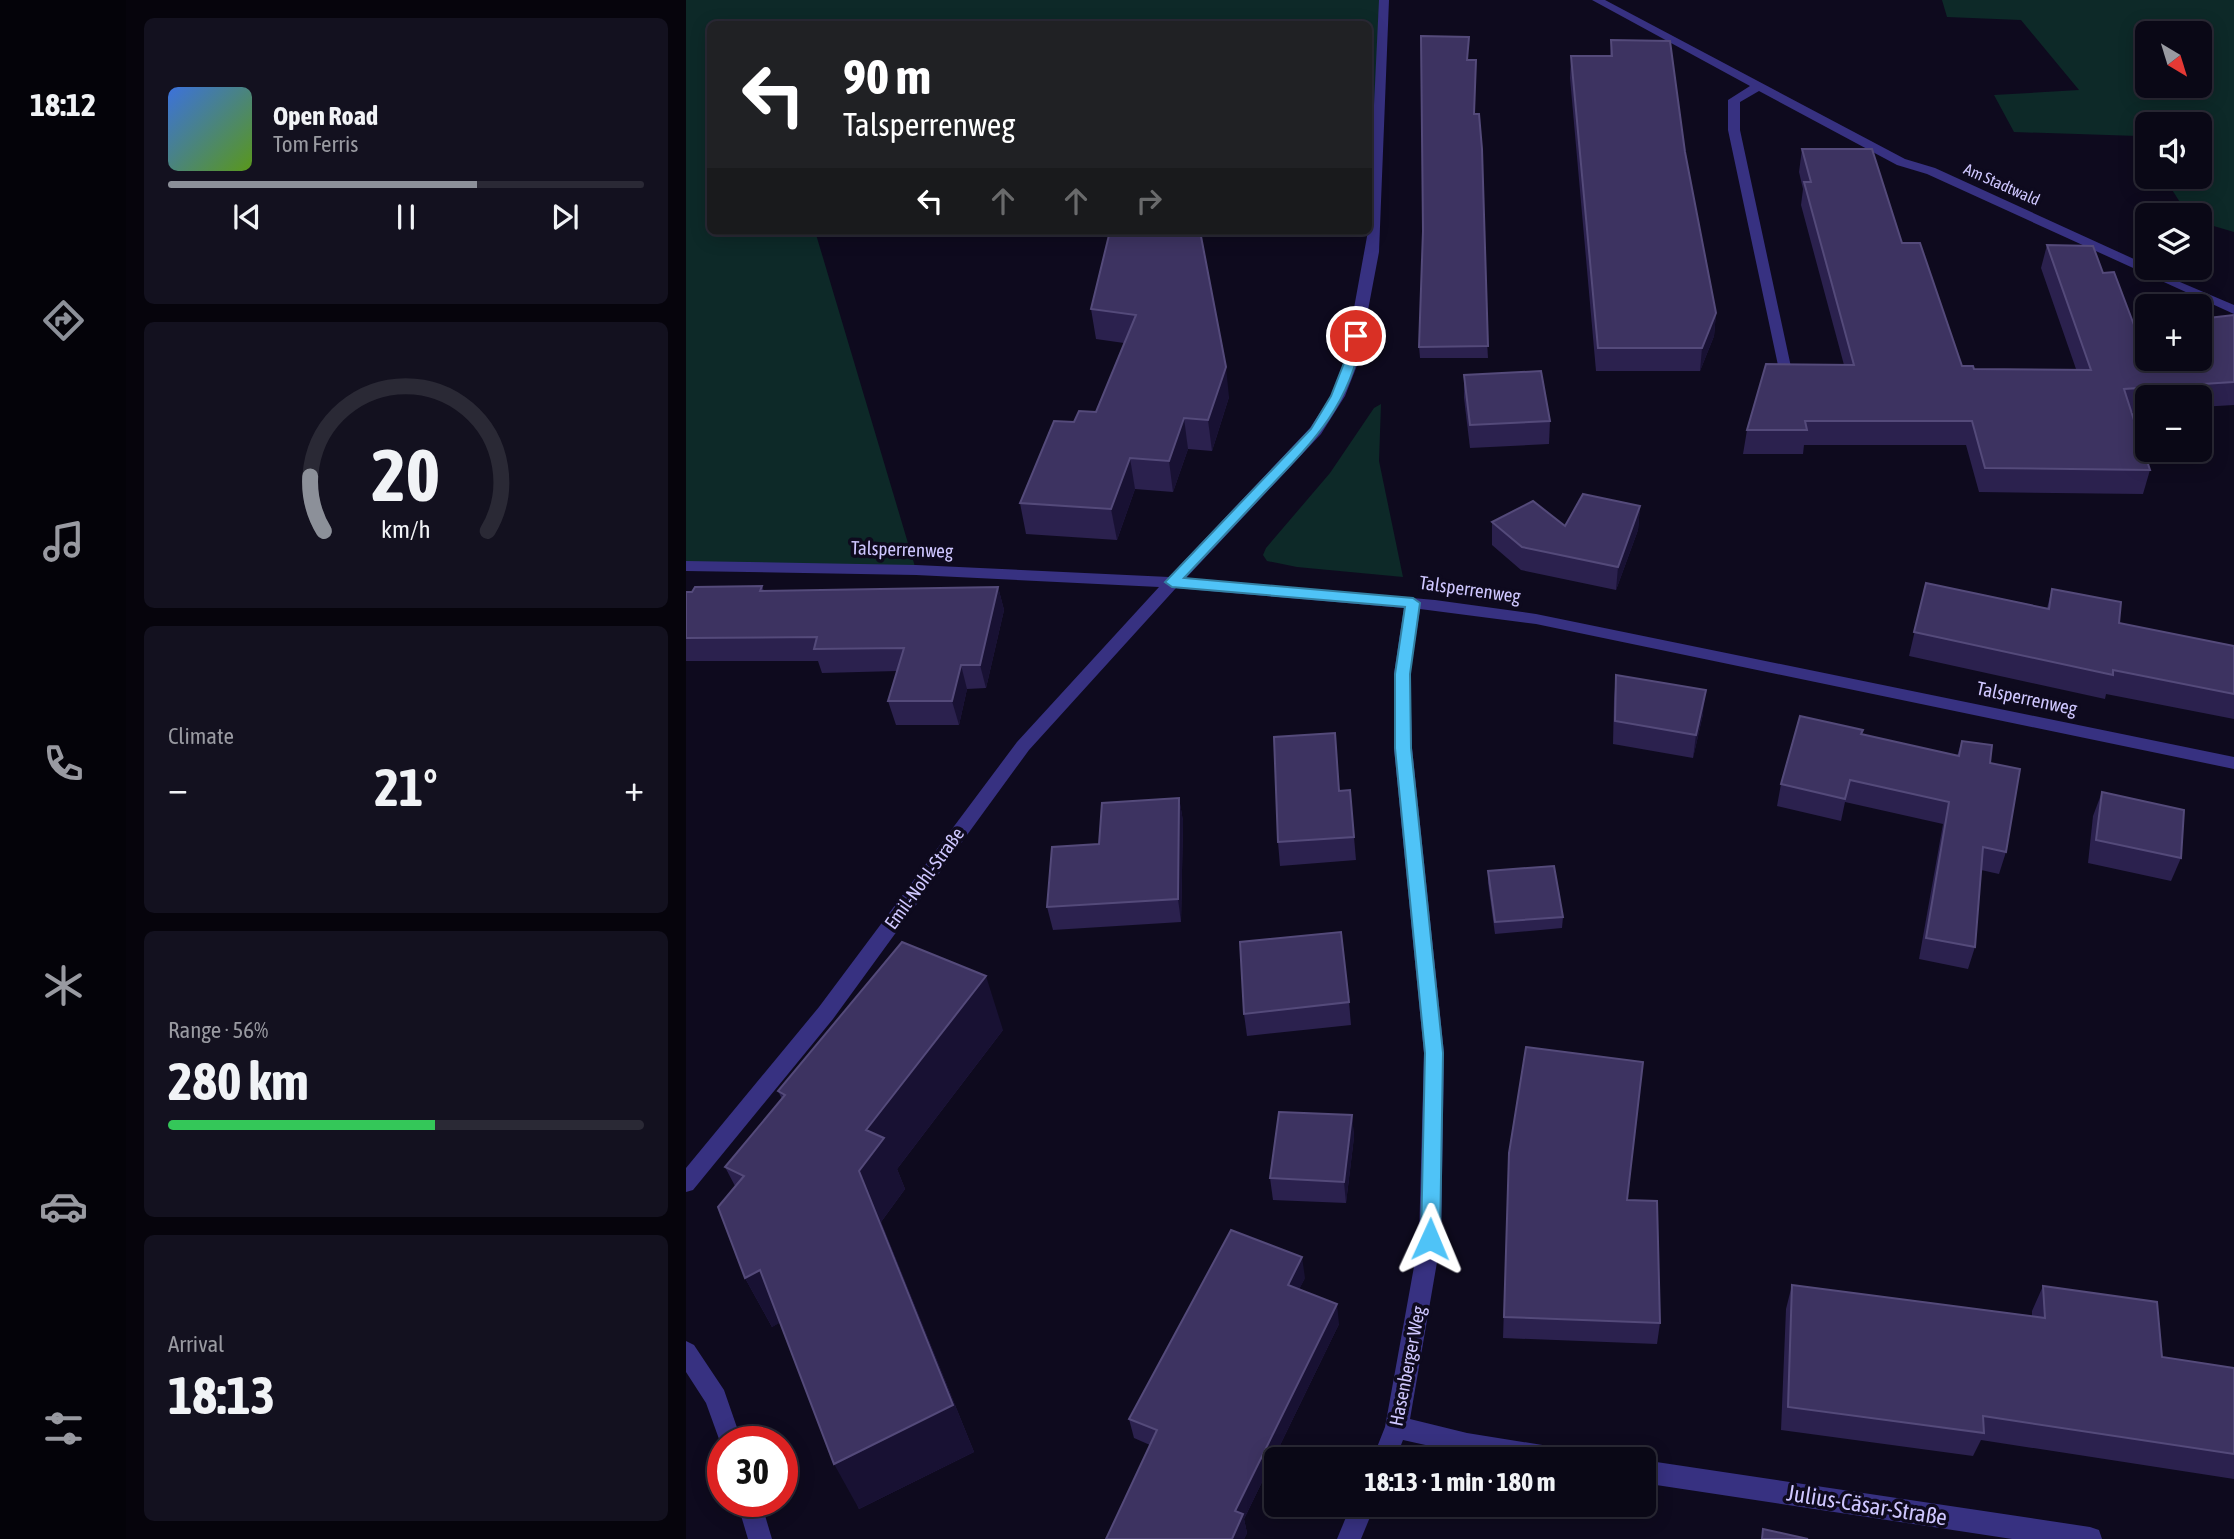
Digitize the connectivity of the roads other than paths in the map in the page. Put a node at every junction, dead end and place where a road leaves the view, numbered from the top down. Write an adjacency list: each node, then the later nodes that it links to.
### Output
1 (1384, 0): 7 (street, Emil-Nohl-Straße)
2 (1597, 0): 3 (street, Am Stadtwald)
3 (1758, 87): 4 (street, Am Stadtwald); 5 (street)
4 (2234, 310)
5 (1784, 367)
6 (686, 566): 7 (street, Talsperrenweg)
7 (1172, 582): 8 (street, Talsperrenweg); 10 (street, Emil-Nohl-Straße)
8 (1413, 603): 9 (street, Talsperrenweg); 13 (street, Hasenberger Weg)
9 (2234, 763)
10 (686, 1183)
11 (686, 1352): 12 (street)
12 (725, 1426)
13 (1397, 1427): 14 (street, Hasenberger Weg); 15 (street)
14 (1389, 1447)
15 (1486, 1447)
16 (1656, 1473): 21 (street, Julius-Cäsar-Straße)
17 (753, 1517): 19 (street)
18 (1358, 1517): 20 (street)
19 (760, 1539)
20 (1349, 1539)
21 (2090, 1539)

